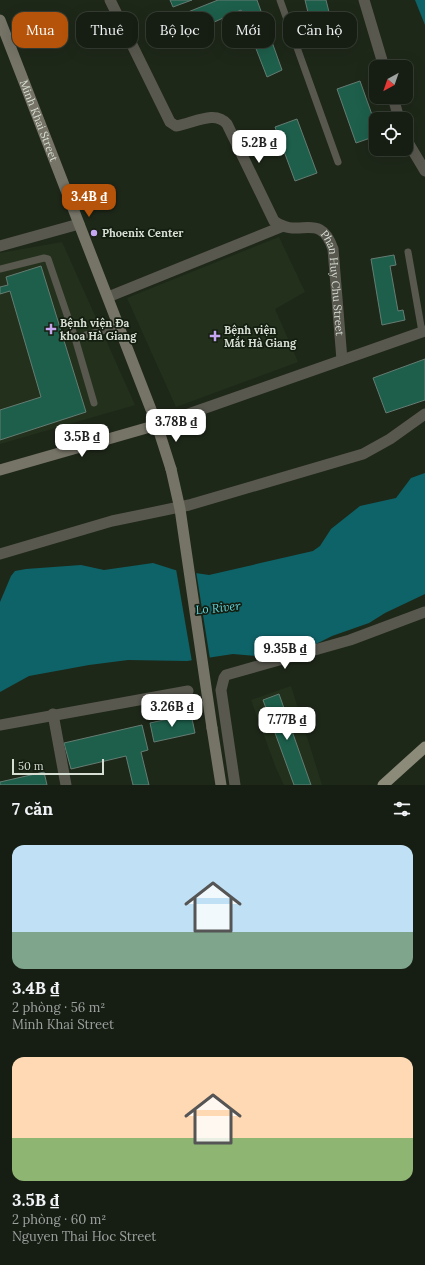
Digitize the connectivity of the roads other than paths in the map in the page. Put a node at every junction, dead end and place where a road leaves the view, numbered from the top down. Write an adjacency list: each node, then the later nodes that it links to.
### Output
1 (110, 0): 10 (street)
2 (280, 0): 7 (lane)
3 (364, 0): 5 (street)
4 (0, 20): 9 (main road, Minh Khai Street)
5 (382, 60)
6 (413, 150): 8 (street)
7 (338, 162)
8 (425, 170)
9 (79, 224): 11 (street); 14 (main road, Minh Khai Street)
10 (281, 226): 14 (street); 18 (street, Phan Huy Chu Street)
11 (0, 246)
12 (408, 252): 16 (lane)
13 (0, 269): 17 (lane)
14 (108, 297): 15 (main road, Minh Khai Street)
15 (120, 326): 17 (lane); 21 (main road, Minh Khai Street)
16 (424, 331): 18 (street)
17 (76, 338): 19 (lane)
18 (342, 360): 21 (street)
19 (94, 403)
20 (425, 414): 23 (street)
21 (157, 425): 22 (main road); 30 (main road, Minh Khai Street, bridge)
22 (0, 470)
23 (0, 554)
24 (425, 612): 31 (street)
25 (188, 691): 26 (street)
26 (53, 714): 27 (street); 29 (street)
27 (0, 725)
28 (425, 747): 32 (main road)
29 (66, 785)
30 (221, 785)
31 (235, 785)
32 (383, 785)

